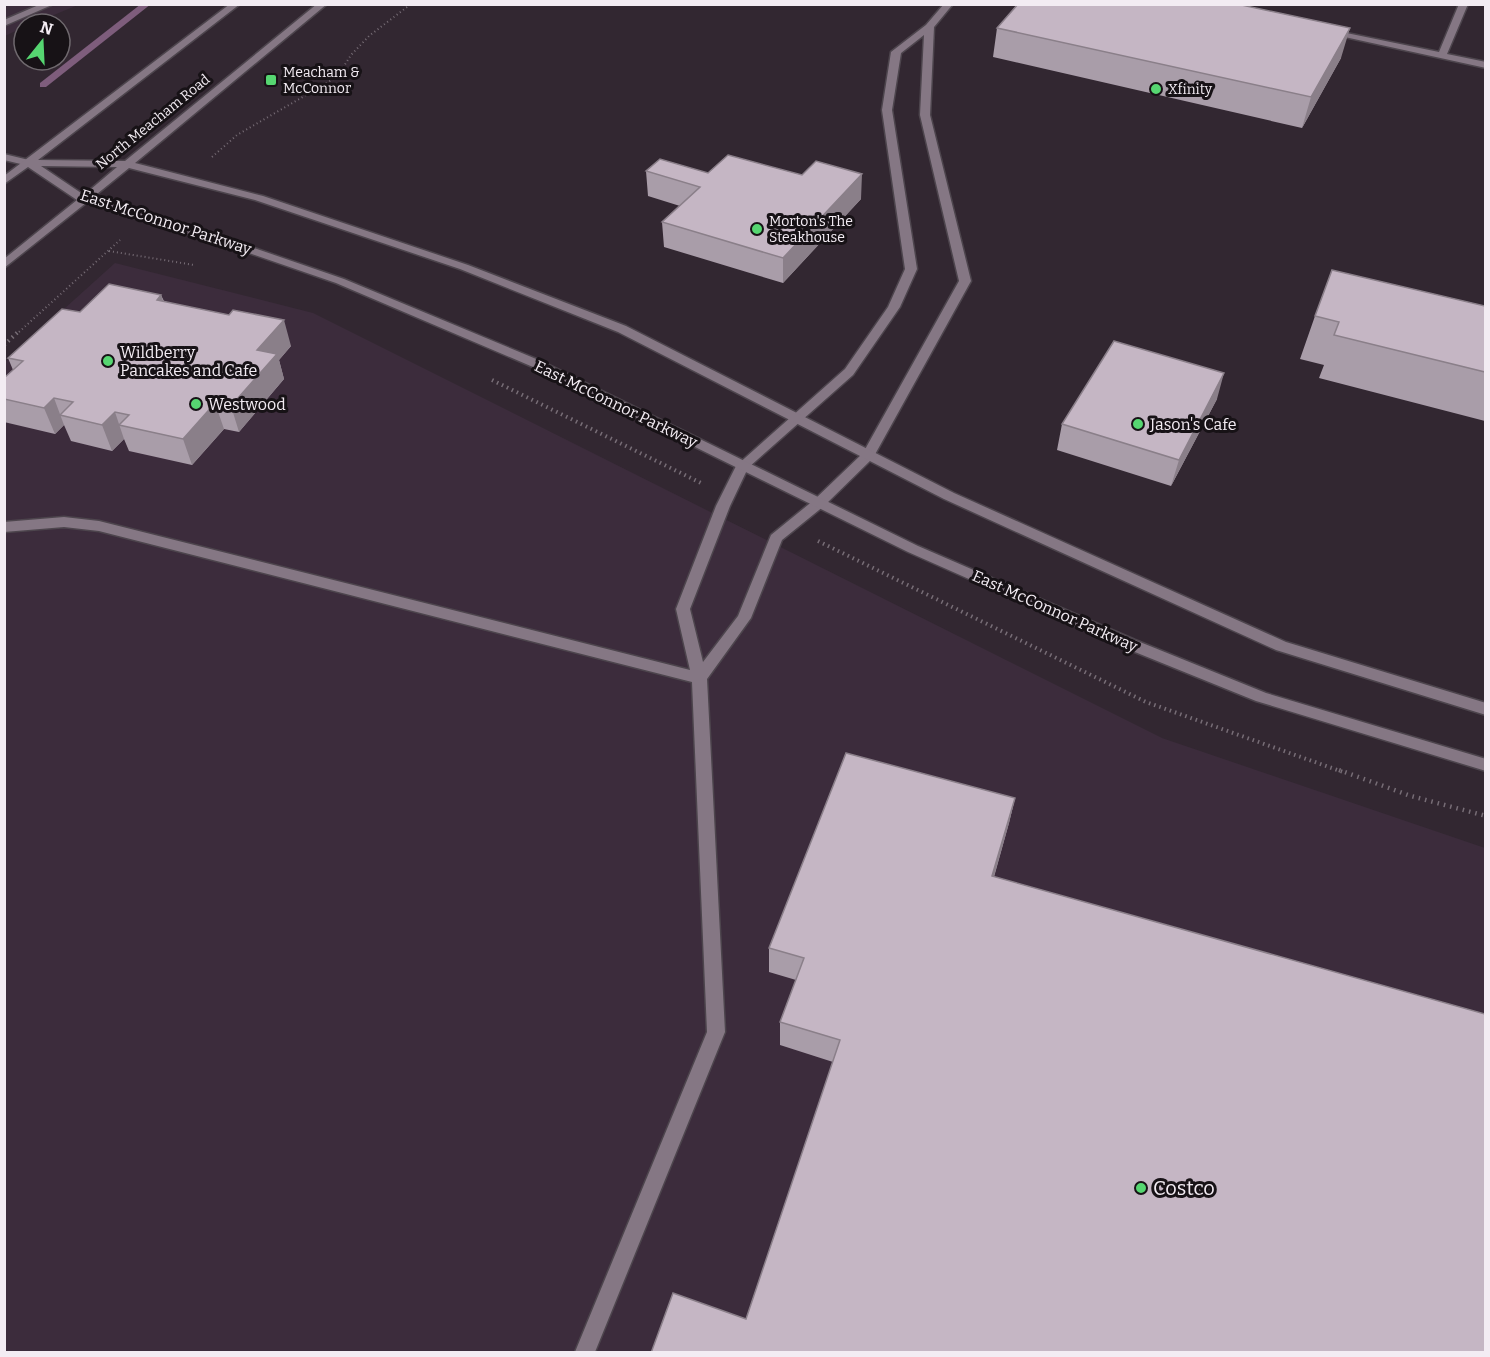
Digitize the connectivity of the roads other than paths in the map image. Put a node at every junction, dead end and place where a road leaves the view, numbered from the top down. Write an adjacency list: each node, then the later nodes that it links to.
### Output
1 (50, 4): 6 (street)
2 (236, 4): 12 (street)
3 (323, 4): 13 (street, North Meacham Road)
4 (949, 4): 7 (street)
5 (1464, 4): 9 (street)
6 (4, 23)
7 (929, 27): 17 (street); 18 (street)
8 (1314, 29): 9 (street)
9 (1442, 56): 10 (street)
10 (1485, 65)
11 (4, 157): 12 (street)
12 (28, 162): 13 (street, East McConnor Parkway); 14 (street); 15 (street, East McConnor Parkway)
13 (125, 164): 15 (street, North Meacham Road); 17 (street, East McConnor Parkway)
14 (4, 181)
15 (83, 199): 16 (street, North Meacham Road); 19 (street, East McConnor Parkway)
16 (4, 265)
17 (798, 419): 18 (street, East McConnor Parkway); 19 (street)
18 (868, 455): 20 (street); 23 (street, East McConnor Parkway)
19 (742, 466): 20 (street, East McConnor Parkway); 22 (street)
20 (819, 503): 22 (street); 24 (street, East McConnor Parkway)
21 (4, 527): 22 (street)
22 (699, 678): 25 (street)
23 (1485, 709)
24 (1485, 765)
25 (585, 1353)

